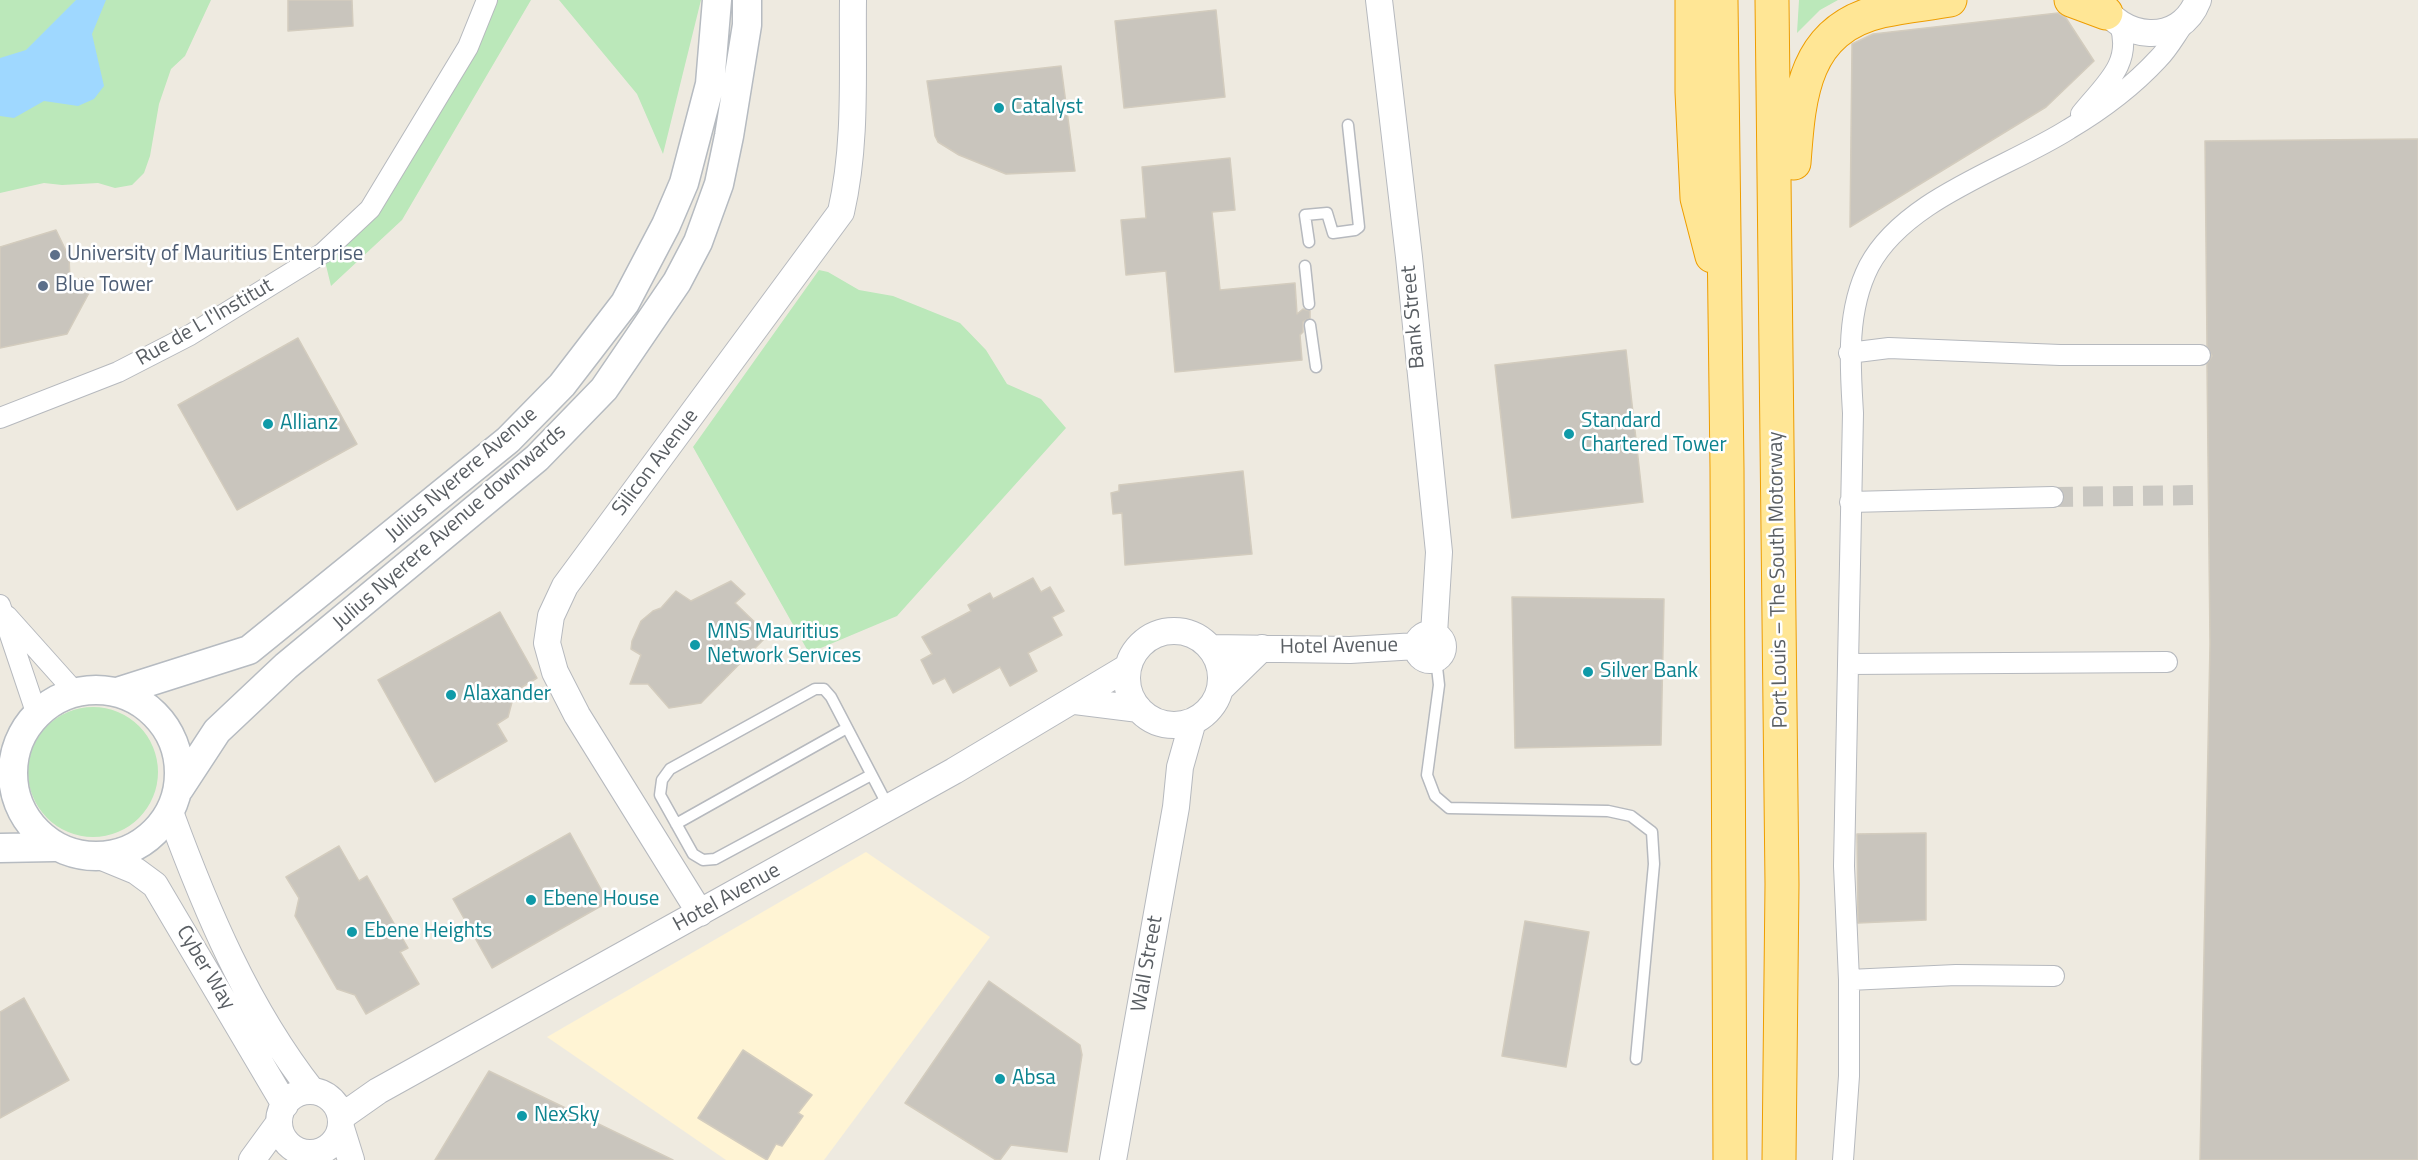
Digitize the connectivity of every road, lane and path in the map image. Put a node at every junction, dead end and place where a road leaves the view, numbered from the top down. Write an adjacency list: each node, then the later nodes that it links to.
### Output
1 (487, 0): 24 (street, Rue de L l'Institut)
2 (717, 0): 36 (main road, Julius Nyerere Avenue)
3 (747, 0): 46 (main road, Julius Nyerere Avenue downwards)
4 (853, 0): 52 (street, Silicon Avenue)
5 (1379, 0): 28 (street, Bank Street)
6 (1692, 0): 18 (highway)
7 (1721, 0): 18 (highway)
8 (1773, 0): 23 (highway, Port Louis – The South Motorway)
9 (1950, 0): 23 (highway)
10 (2071, 0): 12 (highway)
11 (2196, 4): 12 (street); 14 (street)
12 (2108, 13): 14 (street)
13 (1348, 125): 15 (lane)
14 (2068, 130): 20 (street)
15 (1309, 242)
16 (1305, 266): 17 (lane)
17 (1309, 304)
18 (1725, 304): 63 (highway)
19 (1311, 325): 22 (lane)
20 (1850, 353): 21 (street); 26 (street)
21 (2200, 355)
22 (1316, 367)
23 (1777, 374): 64 (highway, Port Louis – The South Motorway)
24 (0, 418)
25 (2053, 497): 26 (street)
26 (1850, 502): 32 (street)
27 (2, 608): 35 (street); 39 (street)
28 (1429, 646): 30 (street, Hotel Avenue); 55 (lane)
29 (1211, 648): 30 (street, Hotel Avenue); 33 (street); 34 (street)
30 (1262, 648): 34 (street, Hotel Avenue)
31 (2167, 663): 32 (street)
32 (1848, 664): 54 (street)
33 (1128, 667): 37 (street, Hotel Avenue); 38 (street)
34 (1220, 688): 40 (street)
35 (75, 692): 36 (main road); 39 (main road)
36 (117, 692): 46 (main road)
37 (1075, 701): 38 (street); 47 (street, Hotel Avenue)
38 (1138, 709): 41 (street)
39 (36, 715): 43 (main road)
40 (1193, 721): 41 (street); 44 (street, Wall Street)
41 (1164, 724): 44 (street, Wall Street)
42 (847, 728): 45 (lane); 48 (lane); 48 (lane)
43 (7, 764): 49 (main road)
44 (1180, 767): 62 (street, Wall Street)
45 (872, 775): 47 (lane); 48 (lane)
46 (174, 800): 51 (main road); 56 (street, Cyber Way)
47 (889, 808): 52 (street, Hotel Avenue)
48 (676, 824)
49 (54, 847): 50 (main road); 51 (main road)
50 (0, 848)
51 (102, 857): 57 (street, Cyber Way)
52 (700, 913): 56 (street, Hotel Avenue)
53 (2054, 976): 54 (street)
54 (1849, 980): 65 (street)
55 (1636, 1059)
56 (331, 1109): 57 (street); 58 (street); 61 (street, Cyber Way)
57 (282, 1114): 58 (street); 59 (street)
58 (302, 1153): 60 (street)
59 (252, 1160)
60 (258, 1160)
61 (351, 1160)
62 (1113, 1160)
63 (1730, 1160)
64 (1779, 1160)
65 (1843, 1160)

